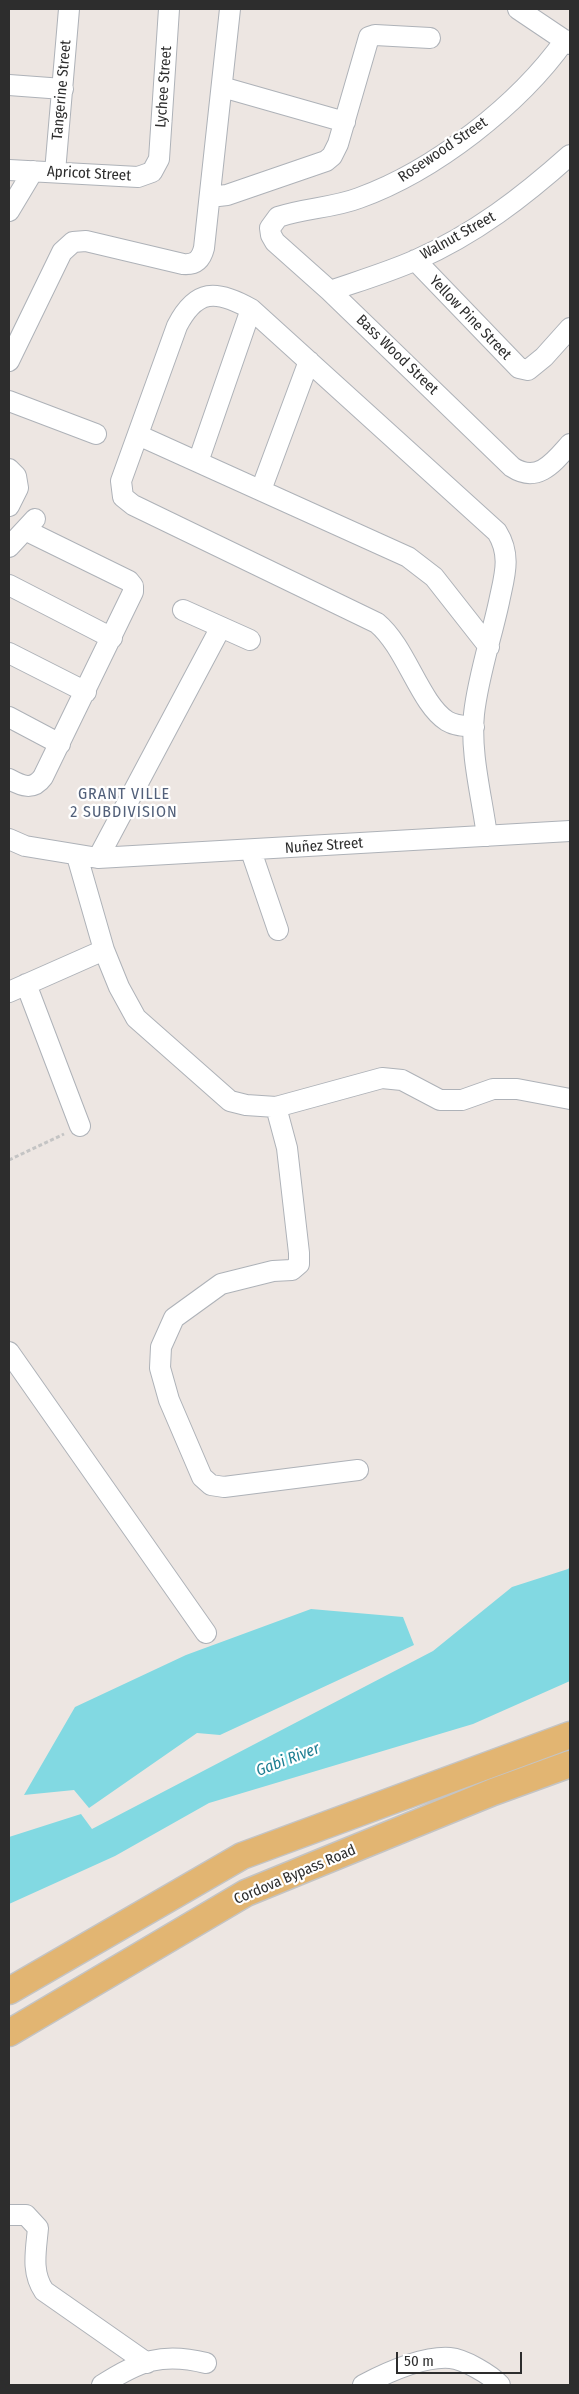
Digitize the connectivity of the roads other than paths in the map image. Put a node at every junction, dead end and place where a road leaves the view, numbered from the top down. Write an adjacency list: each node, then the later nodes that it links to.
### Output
1 (69, 9): 9 (street, Tangerine Street)
2 (170, 9): 12 (street, Lychee Street)
3 (230, 9): 8 (street)
4 (518, 9): 6 (street)
5 (430, 38): 10 (street)
6 (568, 42): 18 (street, Rosewood Street)
7 (9, 85): 9 (street)
8 (222, 87): 10 (street); 16 (street)
9 (63, 89): 15 (street, Tangerine Street)
10 (345, 122): 16 (street)
11 (570, 155): 19 (street, Walnut Street)
12 (157, 165): 15 (street, Apricot Street)
13 (9, 170): 14 (street)
14 (32, 171): 15 (street, Apricot Street); 17 (street, Apricot Street)
15 (55, 172)
16 (210, 197): 23 (street)
17 (9, 211)
18 (270, 228): 20 (street, Bass Wood Street)
19 (415, 260): 20 (street, Walnut Street); 22 (street, Yellow Pine Street)
20 (330, 291): 28 (street, Bass Wood Street)
21 (251, 309): 24 (street); 27 (street); 29 (street)
22 (570, 328)
23 (9, 361)
24 (309, 361): 31 (street); 39 (street)
25 (9, 401): 26 (street)
26 (96, 434)
27 (138, 435): 29 (street); 43 (street)
28 (570, 444)
29 (198, 462): 31 (street)
30 (9, 469): 32 (street)
31 (260, 490): 39 (street)
32 (9, 506)
33 (9, 547): 37 (street)
34 (9, 585): 37 (street)
35 (183, 610): 36 (street)
36 (221, 627): 38 (street); 51 (street)
37 (112, 638): 41 (street)
38 (250, 640)
39 (489, 647): 43 (street)
40 (9, 653): 41 (street)
41 (86, 692): 44 (street)
42 (9, 717): 44 (street)
43 (474, 726): 47 (street)
44 (60, 744): 45 (street)
45 (9, 779)
46 (570, 831): 47 (street, Nuñez Street)
47 (487, 836): 49 (street, Nuñez Street)
48 (9, 840): 50 (street, Nuñez Street)
49 (251, 851): 51 (street, Nuñez Street); 52 (street)
50 (77, 856): 51 (street, Nuñez Street); 53 (street)
51 (98, 858)
52 (278, 930)
53 (104, 950): 54 (street); 56 (street)
54 (17, 988): 57 (street)
55 (570, 1099): 56 (street)
56 (276, 1107): 59 (street)
57 (80, 1126)
58 (9, 1352): 60 (street)
59 (358, 1470)
60 (206, 1633)
61 (570, 1735): 63 (main road)
62 (570, 1764): 64 (main road, Cordova Bypass Road)
63 (9, 1991)
64 (9, 2033)
65 (9, 2215): 66 (street)
66 (147, 2363): 67 (street); 68 (street)
67 (206, 2363)
68 (102, 2385)
69 (363, 2385): 70 (street)
70 (500, 2385)

